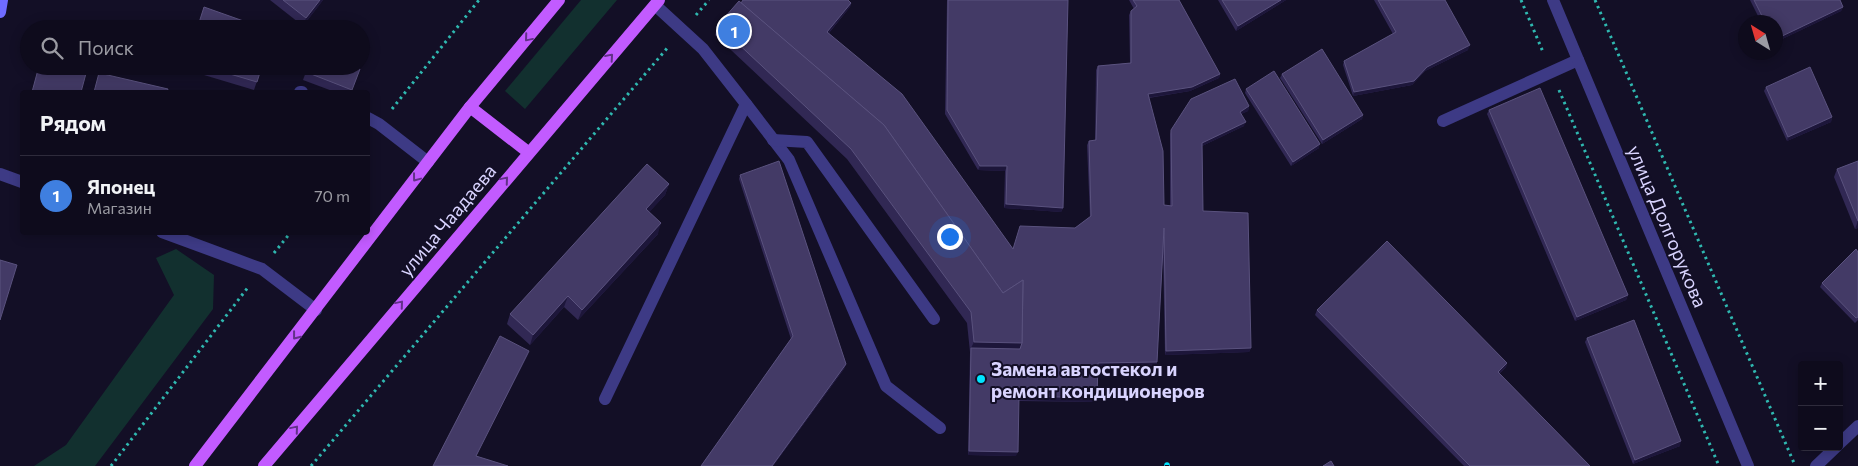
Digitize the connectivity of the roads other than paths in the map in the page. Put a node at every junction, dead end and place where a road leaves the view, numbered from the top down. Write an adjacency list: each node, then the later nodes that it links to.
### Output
1 (2, 0): 5 (main road)
2 (559, 0): 8 (main road, one-way to 8)
3 (1553, 0): 6 (street, улица Долгорукова)
4 (657, 2): 7 (street); 12 (main road, улица Чаадаева, one-way to 4)
5 (0, 12)
6 (1578, 60): 10 (street); 26 (street, улица Долгорукова)
7 (746, 104): 11 (street); 19 (street)
8 (470, 107): 12 (main road); 13 (main road)
9 (370, 119): 13 (street)
10 (1443, 121)
11 (773, 140): 18 (street); 21 (street)
12 (528, 152): 25 (main road, улица Чаадаева, one-way to 12)
13 (428, 162): 17 (main road, one-way to 17)
14 (0, 174): 15 (street)
15 (20, 181)
16 (170, 235): 17 (street)
17 (316, 310): 24 (main road, one-way to 24)
18 (934, 319)
19 (605, 399)
20 (1858, 426): 22 (street)
21 (940, 428)
22 (1843, 440)
23 (1832, 451): 27 (street)
24 (195, 466)
25 (264, 466)
26 (1748, 466)
27 (1816, 466)

